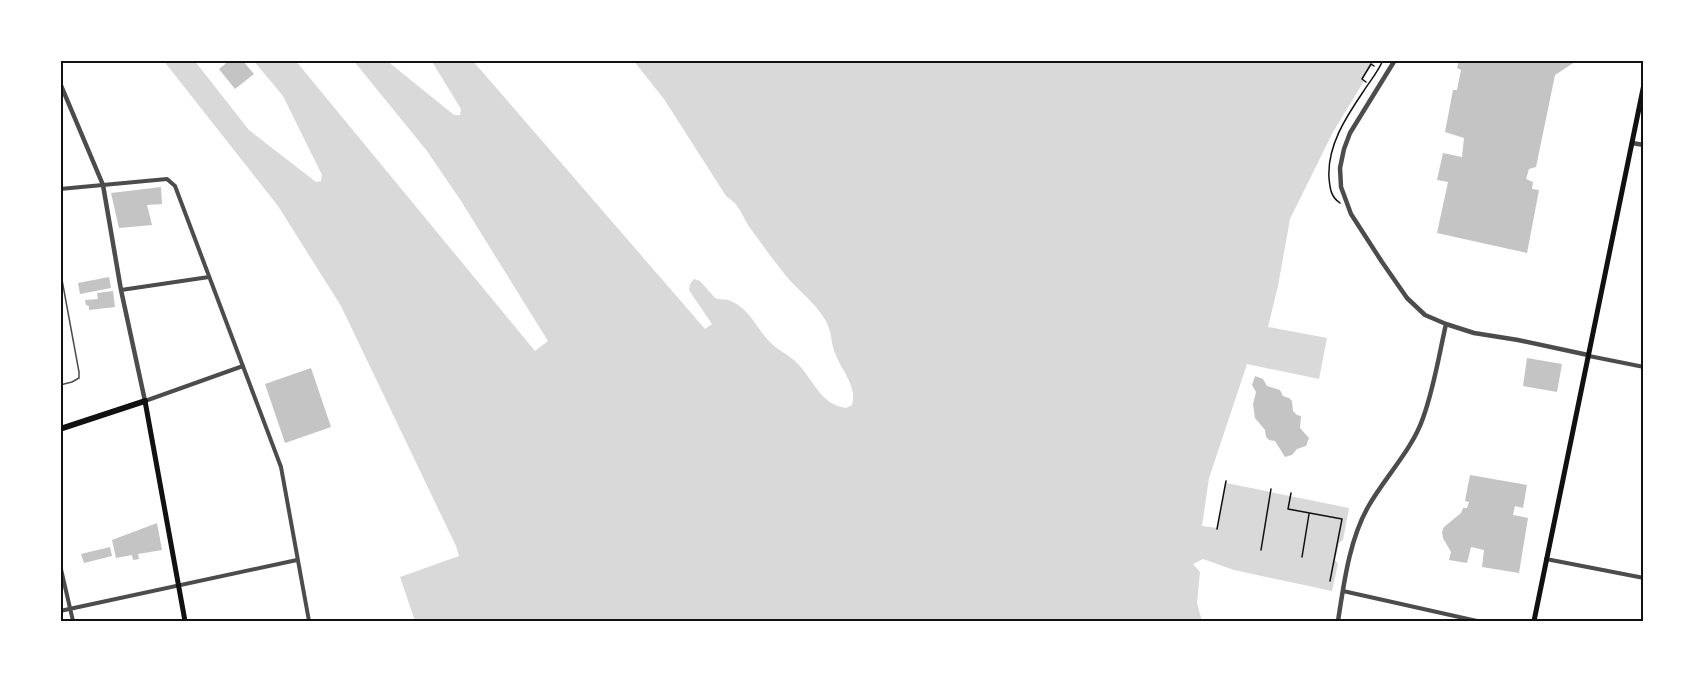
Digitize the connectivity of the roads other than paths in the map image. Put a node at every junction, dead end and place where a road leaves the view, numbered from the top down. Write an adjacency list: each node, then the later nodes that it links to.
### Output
1 (1395, 60): 11 (street)
2 (60, 83): 6 (street)
3 (1644, 84): 4 (main road)
4 (1632, 143): 5 (street); 12 (main road)
5 (1644, 145)
6 (103, 185): 7 (street); 9 (street); 10 (street)
7 (60, 189)
8 (60, 269): 15 (lane)
9 (209, 277): 10 (street); 13 (street)
10 (121, 290): 16 (street)
11 (1446, 324): 12 (street); 23 (street)
12 (1588, 355): 14 (street); 18 (main road)
13 (243, 366): 16 (street); 19 (street)
14 (1644, 367)
15 (60, 385)
16 (145, 401): 17 (main road); 22 (main road)
17 (60, 429)
18 (1546, 559): 21 (street); 31 (main road)
19 (297, 560): 22 (street); 28 (street)
20 (60, 565): 24 (street)
21 (1644, 578)
22 (177, 585): 24 (street); 27 (main road)
23 (1343, 591): 29 (street); 30 (street)
24 (71, 609): 25 (street); 26 (street)
25 (60, 611)
26 (73, 621)
27 (185, 621)
28 (309, 621)
29 (1338, 621)
30 (1477, 621)
31 (1534, 621)

